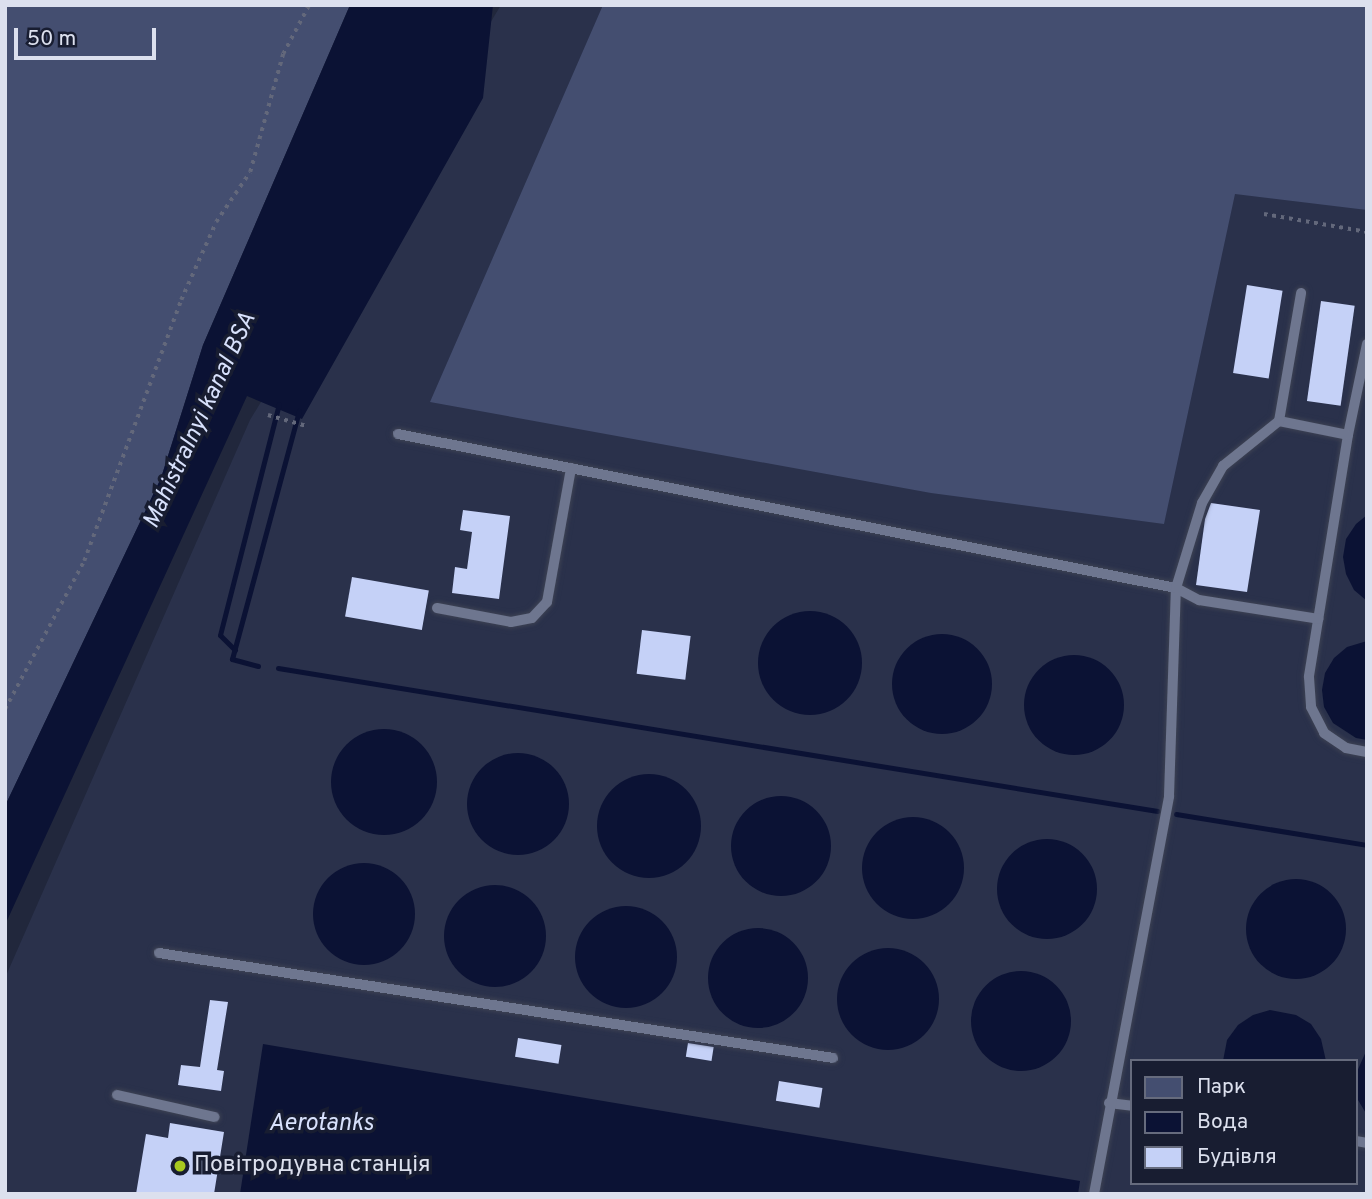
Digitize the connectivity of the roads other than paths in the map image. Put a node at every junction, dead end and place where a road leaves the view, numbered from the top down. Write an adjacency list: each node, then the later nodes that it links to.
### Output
1 (1301, 293): 3 (lane)
2 (1367, 345): 5 (lane)
3 (1279, 421): 5 (lane); 7 (lane)
4 (398, 434): 6 (lane)
5 (1348, 435): 9 (lane)
6 (571, 468): 7 (lane); 8 (lane)
7 (1176, 588): 9 (lane); 14 (lane)
8 (437, 608)
9 (1319, 619): 10 (lane)
10 (1367, 752)
11 (159, 953): 12 (lane)
12 (833, 1058)
13 (117, 1095): 16 (lane)
14 (1109, 1103): 15 (lane); 17 (lane)
15 (1130, 1106)
16 (215, 1117)
17 (1094, 1194)

